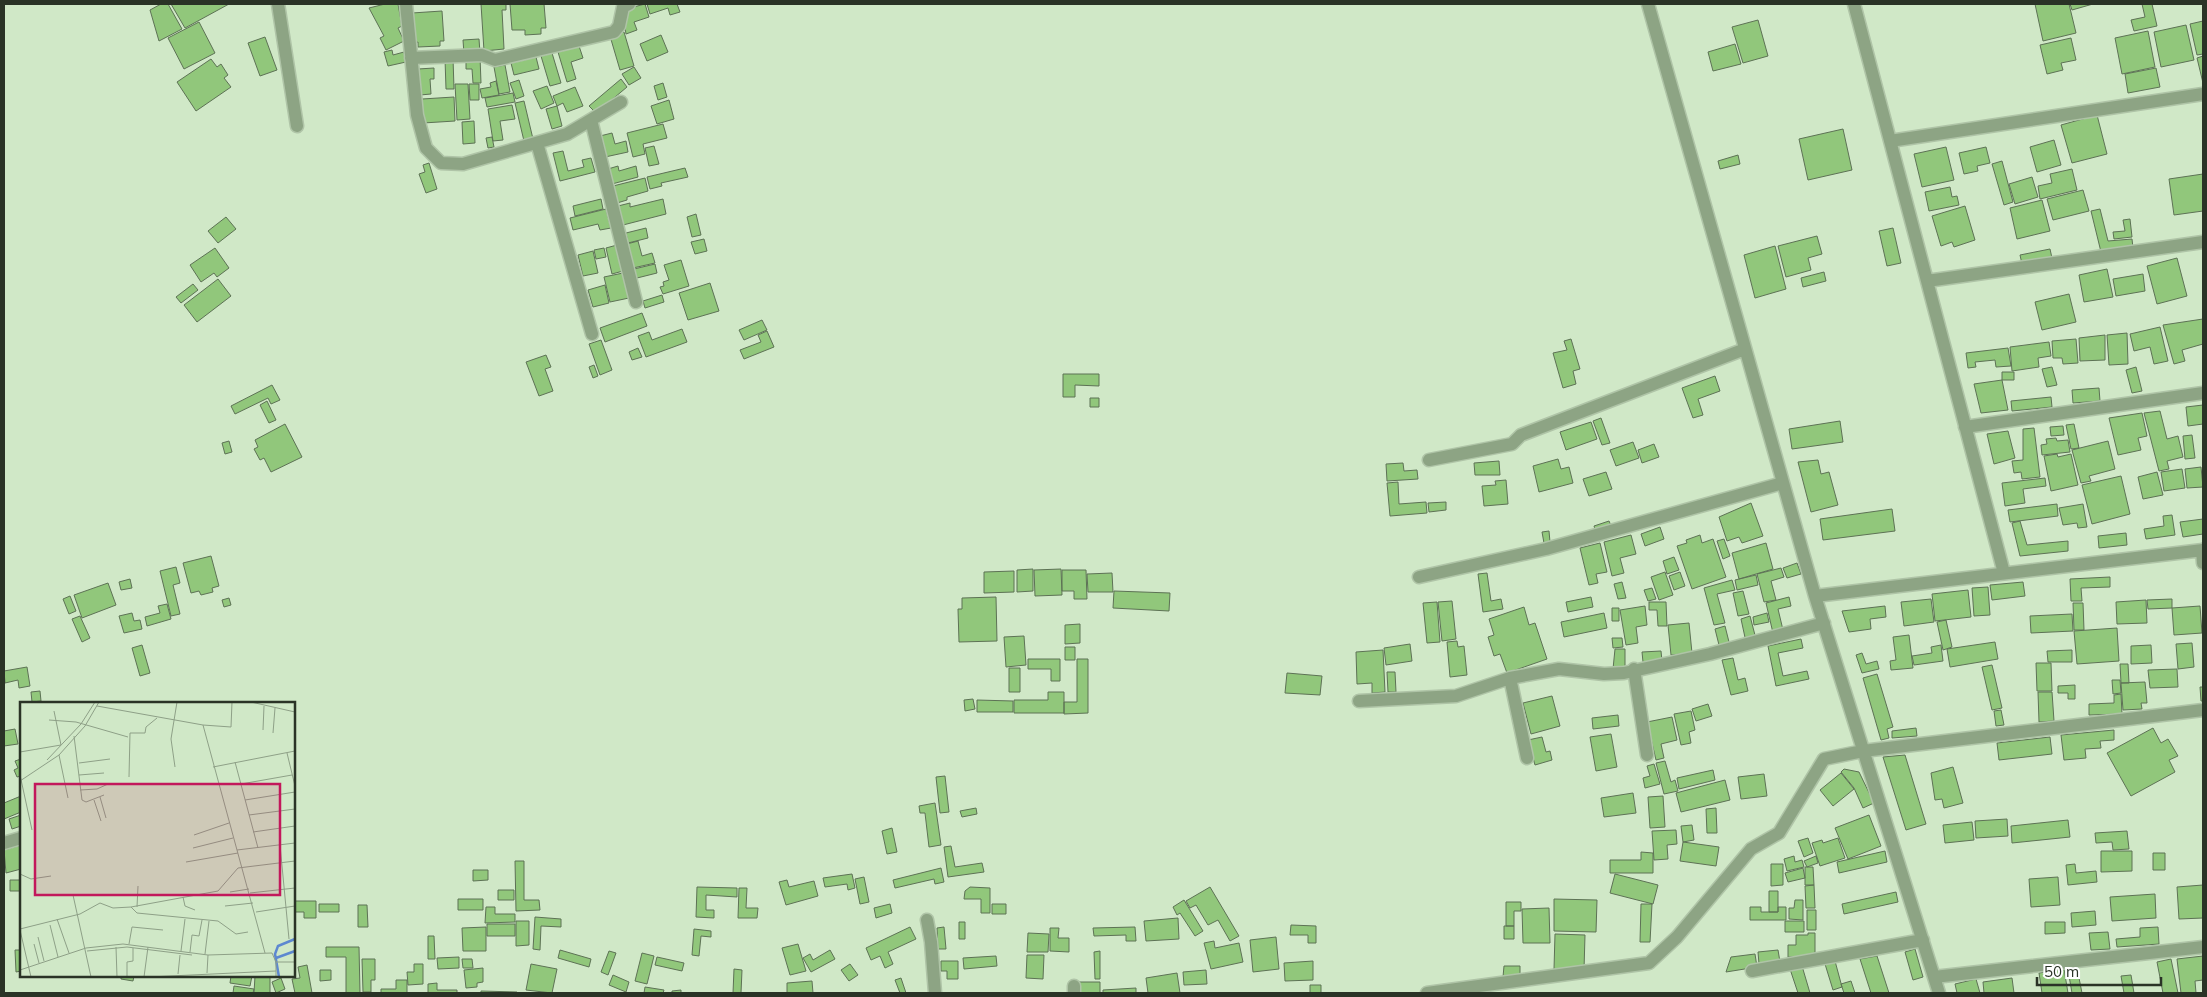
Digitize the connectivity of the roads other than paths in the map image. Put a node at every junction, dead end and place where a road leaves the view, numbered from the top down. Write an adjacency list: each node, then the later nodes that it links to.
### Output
1 (278, 4): 10 (street)
2 (406, 4): 6 (street)
3 (629, 4): 6 (street)
4 (1648, 4): 17 (street)
5 (1854, 4): 11 (street)
6 (411, 58): 12 (street)
7 (2203, 94): 11 (street)
8 (621, 102): 9 (street)
9 (591, 120): 12 (street); 15 (street)
10 (297, 126)
11 (1890, 141): 14 (street)
12 (537, 143): 16 (street)
13 (2203, 242): 14 (street)
14 (1927, 281): 19 (street)
15 (636, 302)
16 (592, 334)
17 (1745, 349): 20 (street); 21 (street)
18 (2203, 393): 19 (street)
19 (1965, 427): 24 (street)
20 (1429, 460)
21 (1783, 483): 25 (street); 26 (street)
22 (2203, 550): 23 (street); 24 (street)
23 (2203, 563)
24 (2004, 573): 26 (street)
25 (1419, 577)
26 (1815, 596): 27 (street)
27 (1824, 623): 28 (street); 32 (street)
28 (1634, 669): 29 (street); 33 (street)
29 (1510, 678): 30 (street); 34 (street)
30 (1359, 701)
31 (2203, 710): 32 (street)
32 (1863, 750): 38 (street); 43 (street)
33 (1647, 756)
34 (1527, 758)
35 (20, 838): 36 (street)
36 (4, 842)
37 (927, 920): 42 (street)
38 (1922, 940): 40 (street); 41 (street)
39 (2203, 947): 41 (street)
40 (1752, 971)
41 (1934, 977): 44 (street)
42 (935, 993)
43 (1427, 993)
44 (1939, 993)

